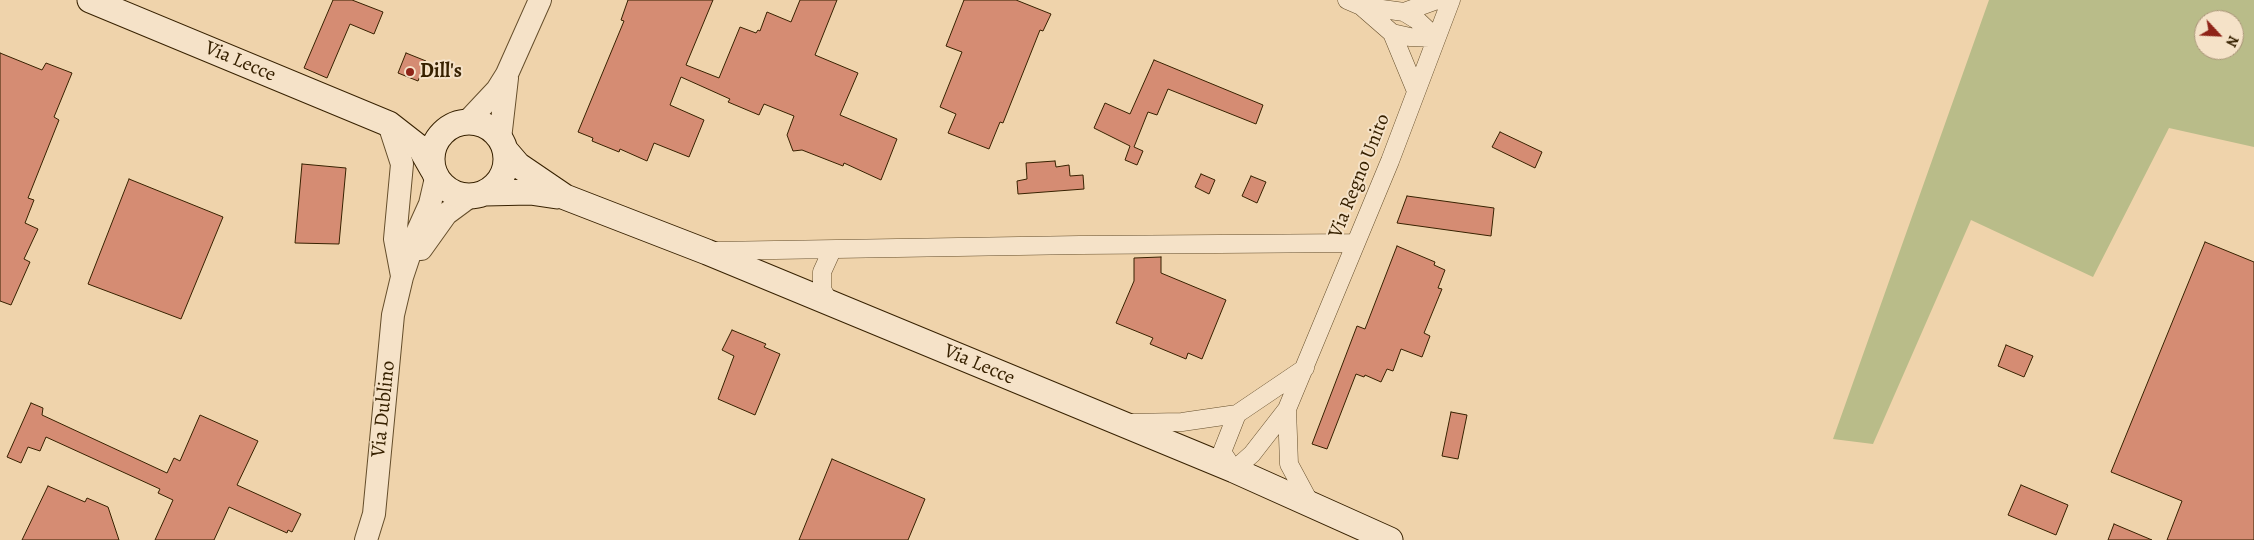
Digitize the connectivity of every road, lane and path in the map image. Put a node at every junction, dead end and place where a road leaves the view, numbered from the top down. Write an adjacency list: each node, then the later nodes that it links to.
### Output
1 (90, 0): 11 (main road, Via Lecce)
2 (540, 0): 9 (street)
3 (1437, 0): 6 (street)
4 (1451, 0): 8 (street, Via Regno Unito)
5 (1354, 3): 6 (street); 7 (street)
6 (1404, 12): 8 (street)
7 (1392, 33): 8 (street); 10 (street)
8 (1436, 38): 10 (street, Via Regno Unito)
9 (507, 74): 12 (street); 13 (street)
10 (1416, 91): 17 (street, Via Regno Unito)
11 (389, 124): 12 (main road, Via Lecce); 14 (main road, Via Lecce); 20 (street, Via Dublino)
12 (460, 124): 13 (main road); 14 (main road)
13 (503, 145): 15 (main road); 16 (main road, Via Lecce)
14 (435, 174): 15 (main road); 20 (street, Via Dublino)
15 (477, 195): 16 (main road, Via Lecce); 20 (street, Via Dublino)
16 (565, 197): 19 (main road, Via Lecce)
17 (1356, 243): 18 (street); 22 (street, Via Regno Unito)
18 (832, 250): 19 (street); 21 (street)
19 (706, 252): 21 (main road, Via Lecce)
20 (402, 277): 28 (street, Via Dublino)
21 (828, 302): 25 (main road, Via Lecce)
22 (1305, 367): 23 (street, Via Regno Unito); 24 (street)
23 (1287, 410): 26 (street); 27 (street)
24 (1237, 414): 25 (street); 26 (street)
25 (1118, 423): 26 (main road, Via Lecce)
26 (1234, 470): 27 (main road, Via Lecce)
27 (1312, 505): 29 (main road, Via Lecce)
28 (366, 540)
29 (1390, 540)

